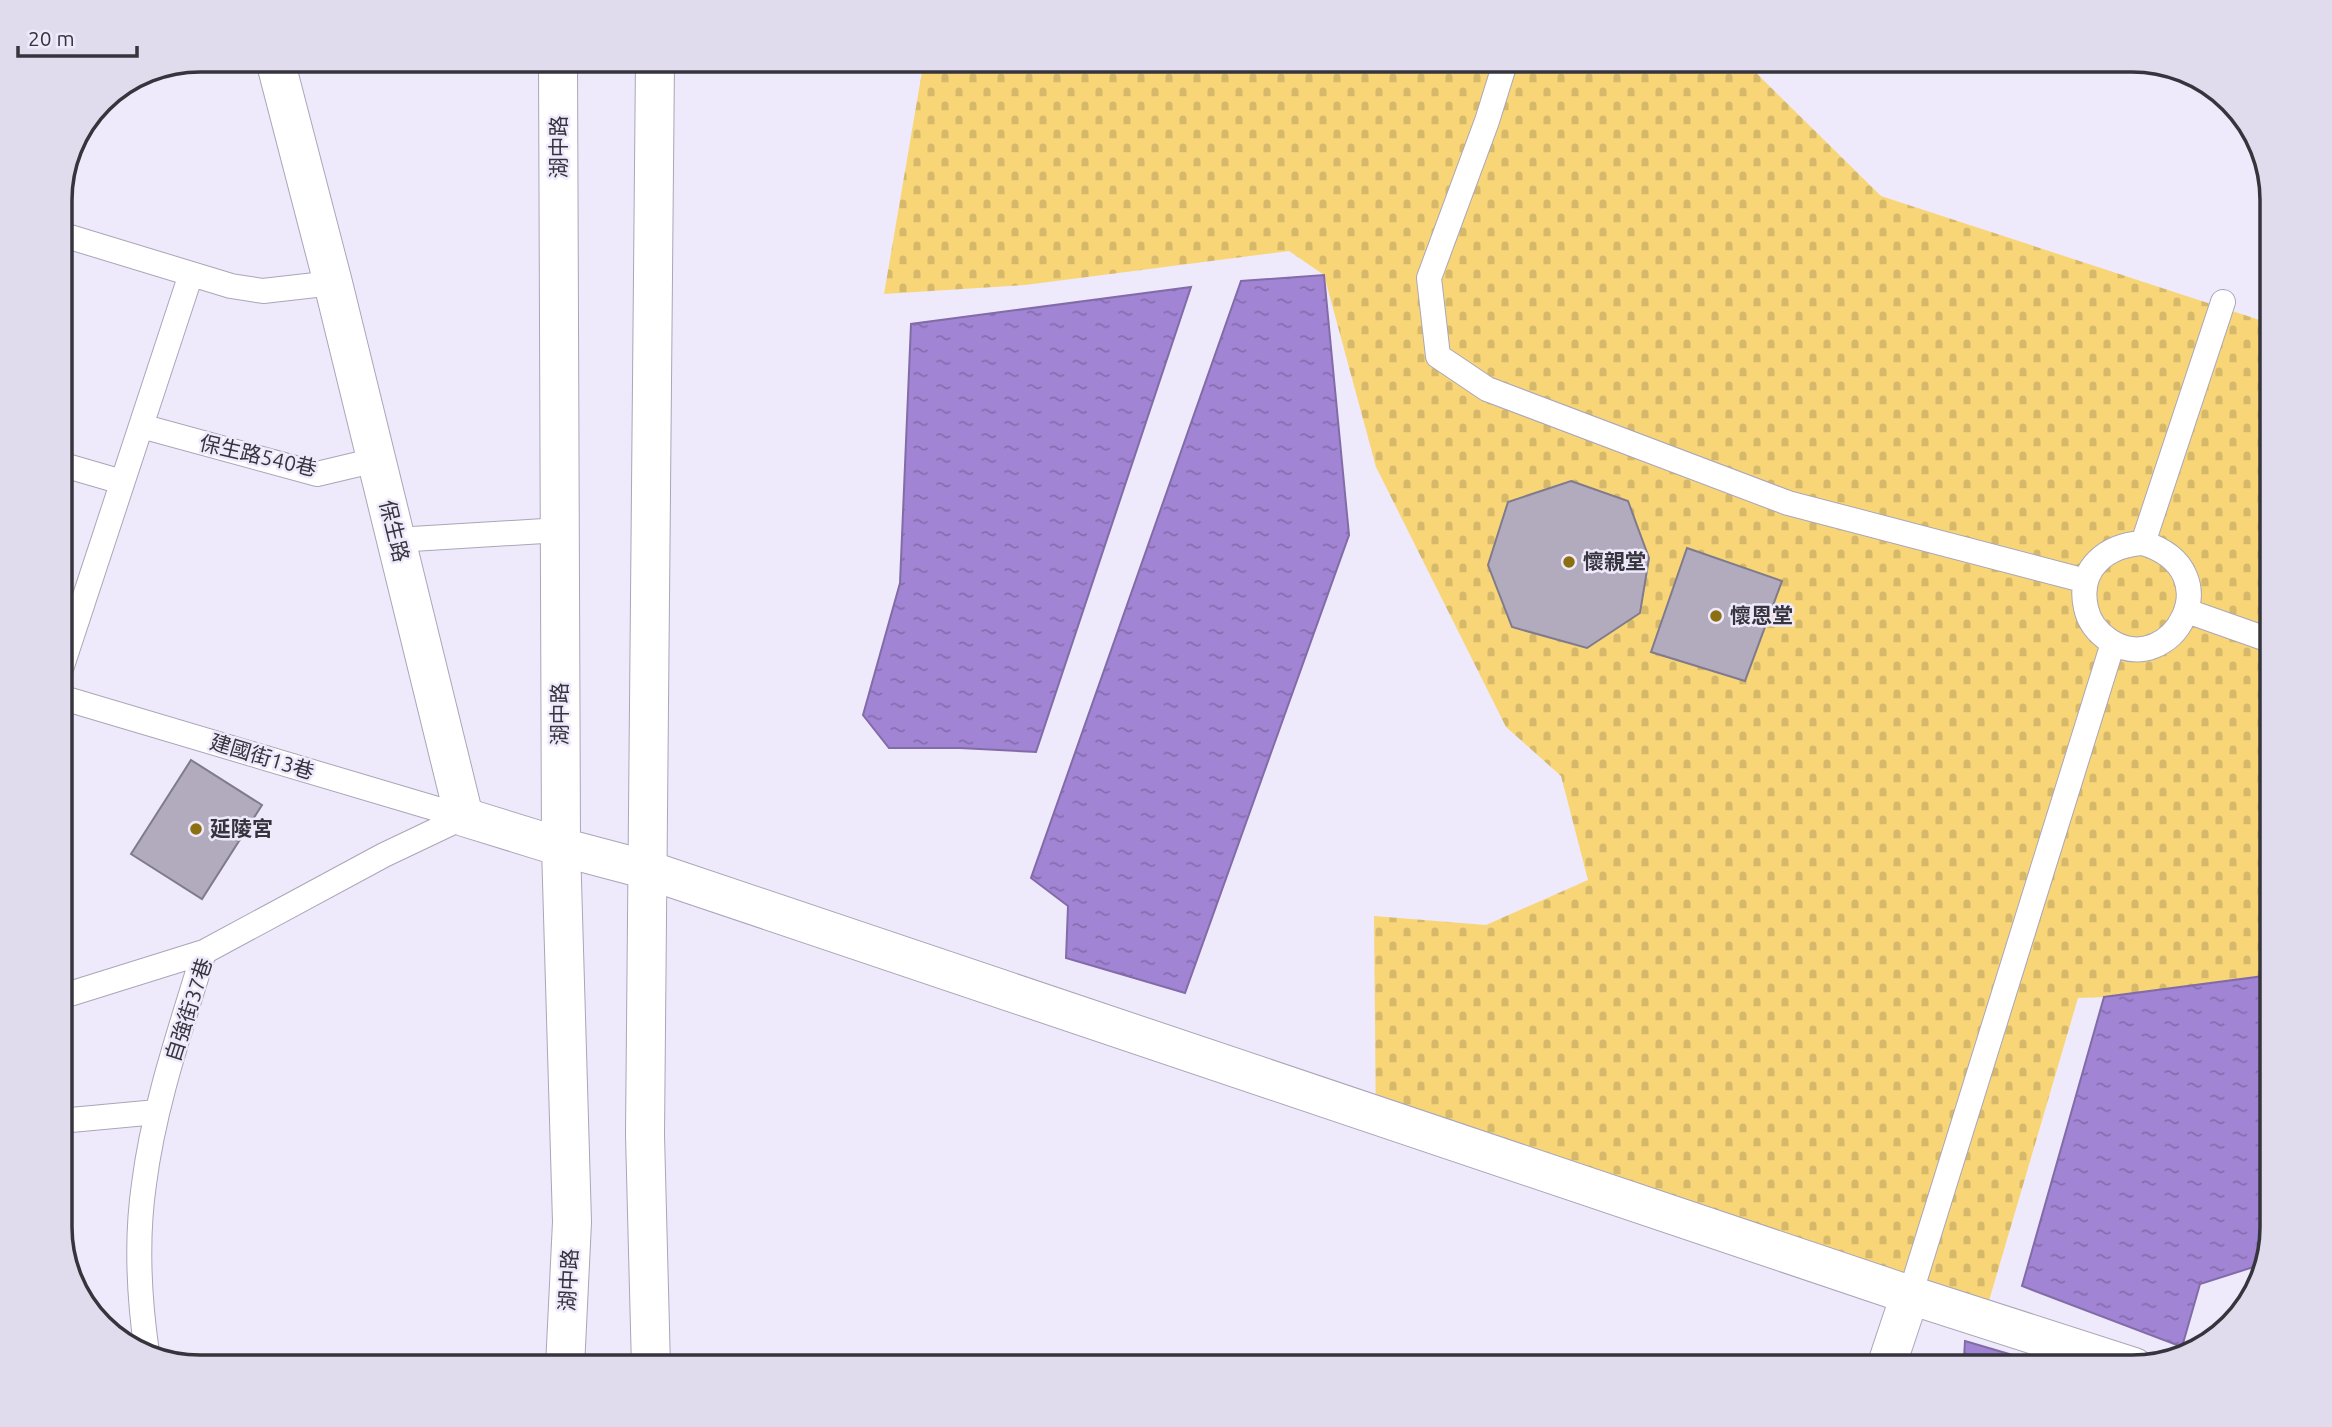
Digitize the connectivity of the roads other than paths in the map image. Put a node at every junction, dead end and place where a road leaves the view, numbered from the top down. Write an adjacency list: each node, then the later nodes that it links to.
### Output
1 (278, 72): 7 (street, 保生路)
2 (558, 72): 13 (street, 湖中路)
3 (655, 72): 24 (street)
4 (1502, 72): 16 (lane)
5 (72, 238): 6 (lane)
6 (191, 274): 7 (lane); 9 (lane)
7 (333, 283): 10 (street, 保生路)
8 (2223, 302): 15 (lane)
9 (141, 426): 10 (lane, 保生路540巷); 12 (lane)
10 (376, 460): 14 (street, 保生路)
11 (72, 467): 12 (lane)
12 (122, 482): 18 (lane)
13 (560, 530): 14 (lane); 23 (street, 湖中路)
14 (396, 540): 22 (street, 保生路)
15 (2143, 543): 16 (lane); 17 (lane)
16 (2086, 580): 20 (lane)
17 (2187, 611): 19 (lane); 20 (lane)
18 (72, 635)
19 (2260, 637)
20 (2113, 643): 29 (lane)
21 (72, 701): 22 (lane, 建國街13巷)
22 (464, 817): 23 (street); 25 (lane, 自強街37巷)
23 (561, 847): 24 (street); 31 (street, 湖中路)
24 (648, 870): 29 (street); 32 (street)
25 (204, 952): 26 (lane); 27 (lane, 自強街37巷)
26 (72, 994)
27 (157, 1112): 28 (lane); 30 (lane, 自強街37巷)
28 (72, 1120)
29 (1910, 1295): 33 (street); 34 (street)
30 (138, 1339)
31 (566, 1355)
32 (651, 1355)
33 (1890, 1355)
34 (2097, 1355)

